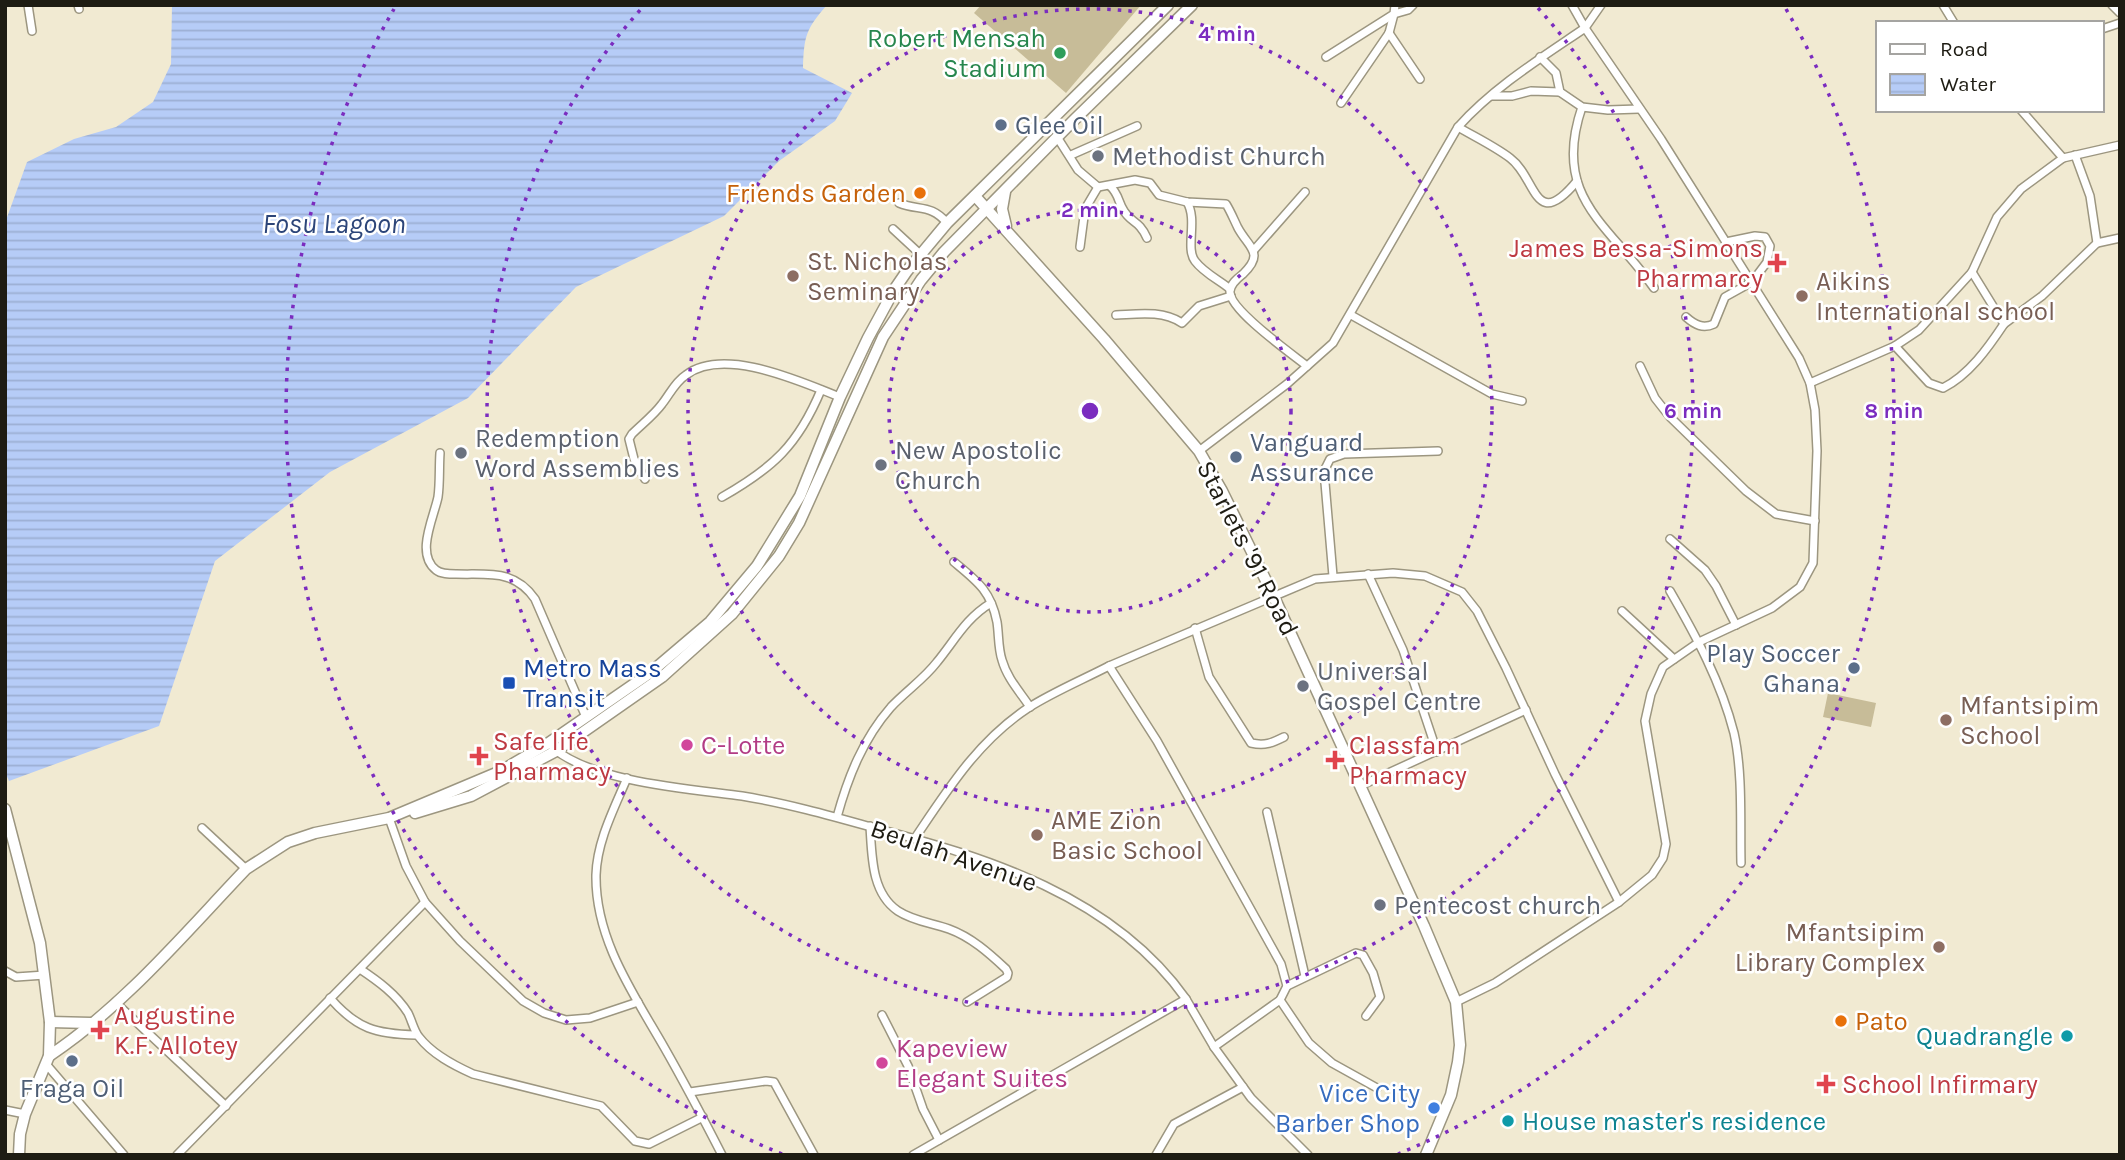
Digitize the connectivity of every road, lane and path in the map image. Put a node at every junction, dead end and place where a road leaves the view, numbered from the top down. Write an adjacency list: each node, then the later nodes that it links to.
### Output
1 (28, 5): 13 (street)
2 (1168, 5): 22 (street)
3 (1192, 5): 25 (street)
4 (1413, 5): 9 (street)
5 (1572, 5): 12 (street)
6 (1601, 5): 12 (street)
7 (1943, 5): 11 (street)
8 (2112, 5): 10 (street)
9 (1394, 9): 14 (street); 15 (street)
10 (2120, 13)
11 (1953, 21)
12 (1585, 28): 16 (street); 23 (street)
13 (32, 31)
14 (1390, 33): 17 (street); 20 (street)
15 (1326, 57)
16 (1540, 57): 18 (street); 19 (street)
17 (1420, 79)
18 (1560, 92): 19 (street); 21 (street)
19 (1490, 96): 27 (street)
20 (1341, 103)
21 (1582, 107): 23 (street); 33 (street)
22 (1061, 109): 25 (street); 38 (street)
23 (1639, 109): 47 (street)
24 (2023, 112): 32 (street)
25 (1074, 120): 28 (street)
26 (1137, 126): 30 (street)
27 (1458, 127): 33 (street); 57 (street)
28 (1057, 137): 30 (street); 36 (street)
29 (2120, 145): 31 (street)
30 (1070, 155): 35 (street)
31 (2075, 155): 32 (street); 48 (street)
32 (2063, 158): 52 (street)
33 (1577, 181): 54 (street)
34 (1110, 186): 35 (street); 39 (street); 45 (street)
35 (1098, 187): 49 (street)
36 (1005, 192): 41 (street); 44 (street)
37 (1305, 192): 50 (street)
38 (975, 196): 41 (street, Starlets '91 Road); 42 (street)
39 (1187, 202): 50 (street); 55 (street)
40 (899, 203): 42 (street)
41 (988, 208): 44 (street, Starlets '91 Road); 91 (street)
42 (947, 223): 51 (street)
43 (893, 229): 51 (street)
44 (1007, 229): 67 (street, Starlets '91 Road)
45 (1147, 238)
46 (2120, 238): 48 (street)
47 (1726, 242): 53 (street); 53 (street)
48 (2097, 243): 59 (street)
49 (1080, 247)
50 (1254, 250): 55 (street)
51 (920, 254): 65 (street)
52 (1972, 272): 59 (street); 60 (street)
53 (1752, 282): 58 (street); 63 (street)
54 (1654, 288)
55 (1230, 292): 56 (street); 61 (street)
56 (1116, 315)
57 (1351, 315): 61 (street); 66 (street)
58 (1686, 317)
59 (2004, 324): 60 (street)
60 (1895, 346): 63 (street)
61 (1307, 366): 67 (street)
62 (1640, 366): 72 (street)
63 (1810, 383): 72 (street)
64 (821, 390): 65 (street); 70 (street); 71 (street)
65 (840, 397): 88 (street)
66 (1522, 401)
67 (1199, 451): 78 (street, Starlets '91 Road)
68 (1438, 451): 76 (street)
69 (440, 453): 88 (street)
70 (645, 479)
71 (722, 497)
72 (1815, 521): 81 (street)
73 (1670, 539): 81 (street)
74 (954, 562): 79 (street)
75 (1368, 574): 76 (street); 87 (street); 92 (street)
76 (1333, 576): 78 (street)
77 (1670, 590): 83 (street)
78 (1274, 597): 82 (street); 94 (street, Starlets '91 Road)
79 (991, 603): 86 (street); 98 (street)
80 (1622, 611): 84 (street)
81 (1736, 625): 83 (street)
82 (1195, 628): 85 (street); 89 (street)
83 (1699, 642): 84 (street); 102 (street)
84 (1674, 659): 105 (street)
85 (1109, 666): 86 (street); 110 (street)
86 (1030, 707): 101 (street)
87 (1526, 710): 92 (street); 105 (street)
88 (586, 718): 90 (street)
89 (1284, 737)
90 (547, 744): 91 (street, Beulah Avenue); 97 (street)
91 (556, 751): 93 (street, Beulah Avenue); 97 (street)
92 (1437, 752): 94 (street)
93 (626, 778): 98 (street, Beulah Avenue); 114 (street)
94 (1360, 786): 116 (street, Starlets '91 Road)
95 (5, 809): 108 (street)
96 (1267, 812): 109 (street)
97 (393, 816): 103 (street); 104 (street)
98 (837, 817): 99 (street, Beulah Avenue)
99 (870, 826): 101 (street, Beulah Avenue); 115 (street)
100 (202, 828): 103 (street)
101 (915, 838): 112 (street, Beulah Avenue)
102 (1741, 863)
103 (246, 869): 117 (street)
104 (425, 902): 106 (street); 114 (street)
105 (1619, 902): 116 (street)
106 (360, 969): 111 (street); 123 (street)
107 (5, 971): 108 (street)
108 (45, 975): 120 (street)
109 (1305, 976): 110 (street); 119 (street)
110 (1287, 986): 113 (street)
111 (330, 998): 123 (street); 130 (street)
112 (1186, 999): 125 (street, Beulah Avenue); 134 (street)
113 (1280, 1000): 125 (street); 128 (street)
114 (638, 1002): 129 (street)
115 (967, 1002)
116 (1456, 1002): 143 (street, Starlets '91 Road)
117 (116, 1003): 122 (street); 130 (street)
118 (882, 1015): 134 (street)
119 (1366, 1016)
120 (50, 1022): 121 (street); 126 (street)
121 (71, 1023): 122 (street); 124 (street)
122 (91, 1023): 124 (street)
123 (416, 1035): 133 (street)
124 (76, 1038): 126 (street)
125 (1213, 1047): 127 (street, Beulah Avenue)
126 (47, 1060): 132 (street); 137 (street)
127 (1243, 1087): 141 (street); 142 (street, Beulah Avenue)
128 (1377, 1088)
129 (690, 1092): 133 (street); 135 (street)
130 (226, 1106): 138 (street)
131 (5, 1110): 132 (street)
132 (25, 1114): 136 (street)
133 (703, 1116): 139 (street)
134 (939, 1140): 140 (street)
135 (812, 1154)
136 (19, 1155)
137 (124, 1155)
138 (177, 1155)
139 (722, 1155)
140 (914, 1155)
141 (1156, 1155)
142 (1308, 1155)
143 (1426, 1155)

